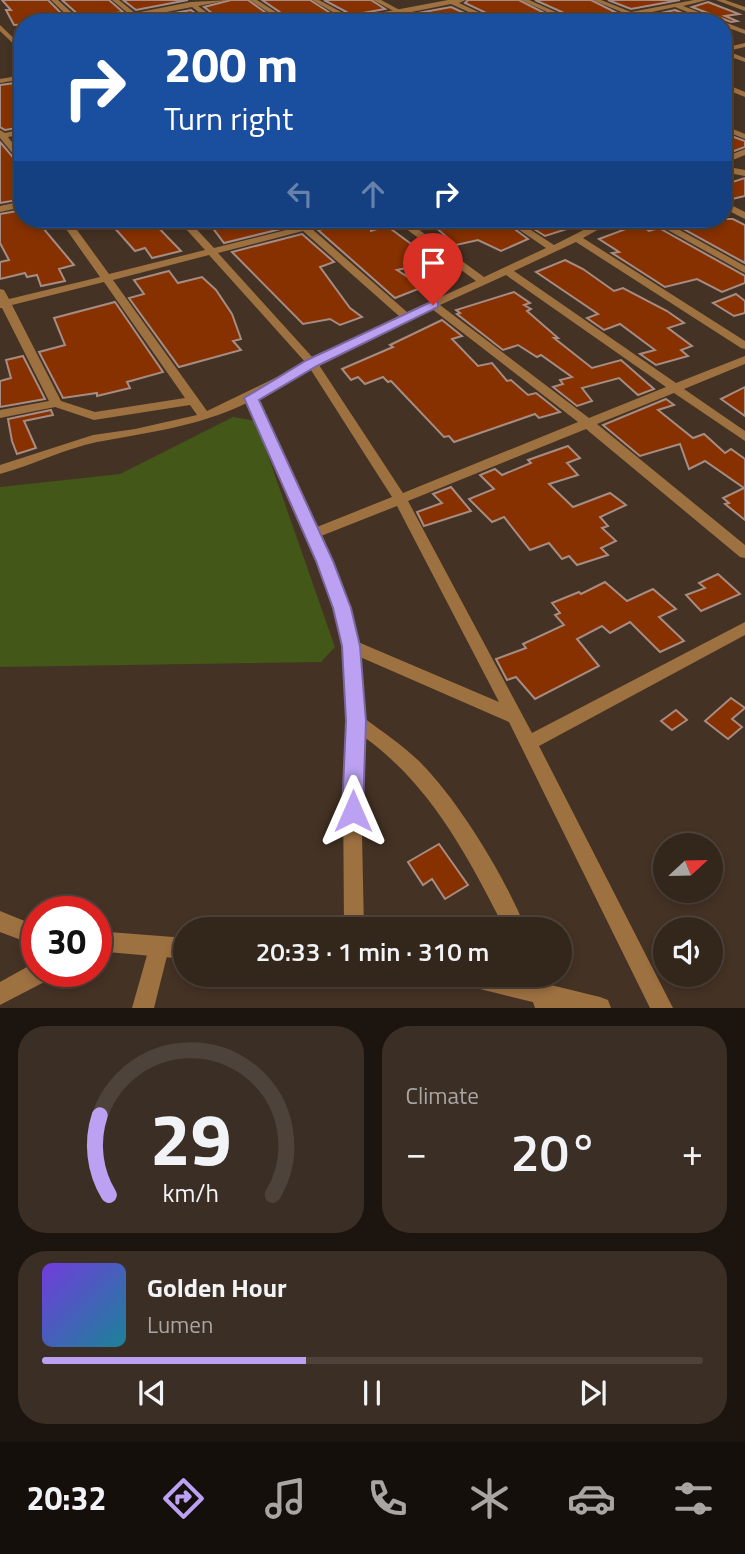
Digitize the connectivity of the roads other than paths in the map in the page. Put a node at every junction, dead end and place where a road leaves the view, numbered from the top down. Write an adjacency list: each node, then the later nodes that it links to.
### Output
1 (54, 0): 19 (street)
2 (115, 0): 20 (street)
3 (186, 0): 15 (street)
4 (226, 0): 15 (street)
5 (253, 0): 23 (street)
6 (315, 0): 24 (street)
7 (376, 0): 18 (street)
8 (463, 0): 14 (street)
9 (524, 0): 28 (street)
10 (596, 0): 29 (street)
11 (661, 0): 16 (street)
12 (704, 0): 16 (street)
13 (719, 0): 17 (street)
14 (451, 1): 18 (street); 27 (street)
15 (193, 5): 21 (street); 22 (street)
16 (675, 5): 29 (street); 30 (street)
17 (745, 9)
18 (399, 11): 25 (street); 26 (street)
19 (70, 14)
20 (133, 14)
21 (140, 14)
22 (206, 14)
23 (276, 14)
24 (340, 14)
25 (385, 14)
26 (404, 14)
27 (479, 14)
28 (556, 14)
29 (630, 14)
30 (698, 14)
31 (0, 27): 32 (street)
32 (7, 34)
33 (1, 134): 34 (street)
34 (14, 151)
35 (71, 228): 47 (street)
36 (190, 228): 44 (street)
37 (306, 228): 44 (street); 52 (street)
38 (410, 228): 48 (street)
39 (522, 228): 43 (street)
40 (595, 228): 42 (street)
41 (669, 228): 45 (street)
42 (577, 238): 43 (street); 53 (street)
43 (554, 249): 46 (street)
44 (212, 251): 47 (street); 55 (street)
45 (745, 270)
46 (507, 271): 48 (street); 56 (street)
47 (107, 278): 50 (street); 58 (street)
48 (483, 281): 51 (street)
49 (0, 292): 50 (street)
50 (3, 304): 59 (street)
51 (433, 305): 52 (street); 62 (street)
52 (406, 317): 55 (street)
53 (745, 345)
54 (745, 360): 56 (street)
55 (312, 363): 57 (street); 65 (street)
56 (676, 388): 62 (street); 63 (street)
57 (251, 398): 61 (street); 66 (street)
58 (195, 400): 59 (street); 61 (street)
59 (56, 403): 60 (street)
60 (0, 414)
61 (205, 417): 64 (street)
62 (587, 423): 65 (street); 67 (street)
63 (745, 438)
64 (0, 470)
65 (400, 499): 66 (street); 70 (street)
66 (313, 534): 69 (street)
67 (745, 554)
68 (745, 628): 72 (street)
69 (351, 646): 70 (street); 71 (street)
70 (515, 717): 72 (street)
71 (356, 721): 73 (street); 74 (street)
72 (529, 743): 86 (street)
73 (354, 917)
74 (510, 917)
75 (0, 921): 76 (street)
76 (21, 931)
77 (112, 943): 78 (street)
78 (159, 948): 79 (street); 84 (street)
79 (173, 949)
80 (21, 982): 83 (street)
81 (520, 987): 82 (street)
82 (541, 992): 85 (street)
83 (0, 994)
84 (143, 1008)
85 (600, 1008)
86 (662, 1008)

